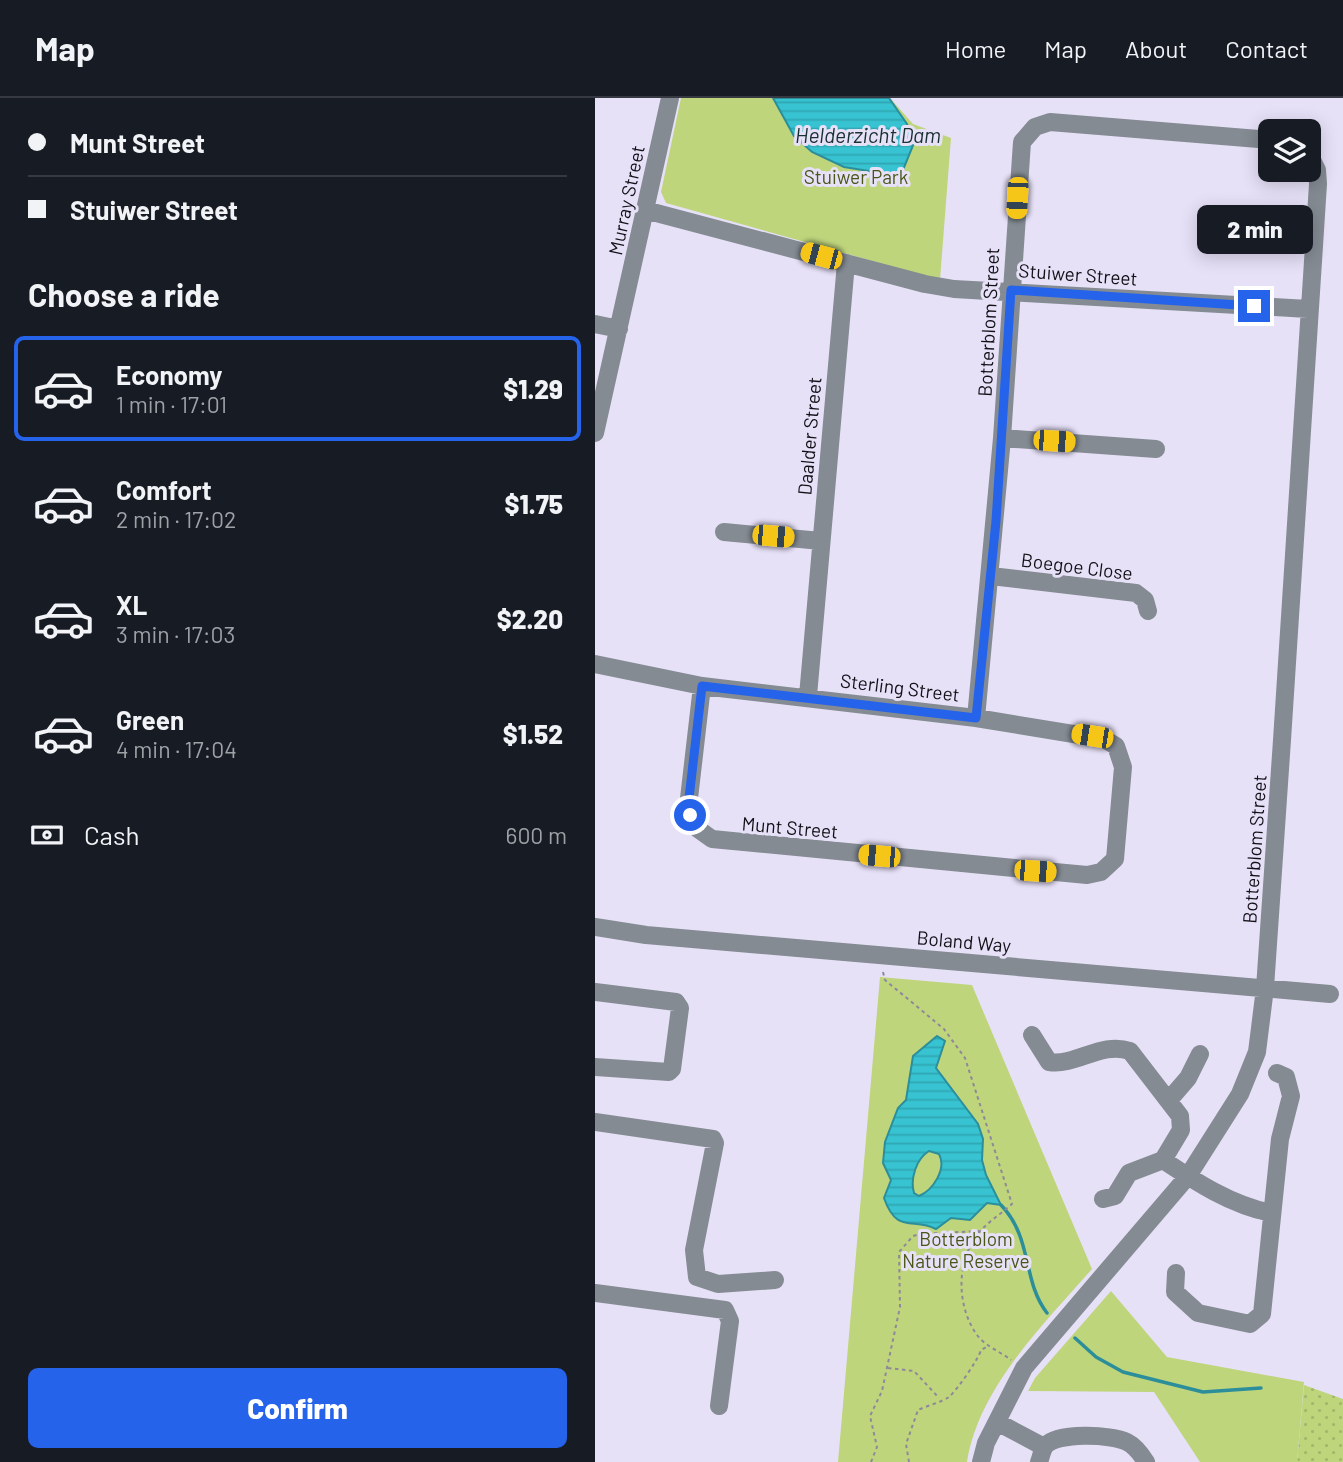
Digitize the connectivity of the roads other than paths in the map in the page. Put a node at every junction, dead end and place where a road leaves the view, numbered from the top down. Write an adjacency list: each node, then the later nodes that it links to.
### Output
1 (670, 98): 4 (street, Murray Street)
2 (1258, 139): 6 (street, Botterblom Street)
3 (1318, 182): 7 (street, Botterblom Street)
4 (645, 210): 5 (street, Stuiwer Street); 9 (street, Murray Street)
5 (846, 263): 6 (street, Stuiwer Street); 14 (street, Daalder Street)
6 (1011, 290): 7 (street, Stuiwer Street); 11 (street, Botterblom Street)
7 (1308, 309): 23 (street, Botterblom Street)
8 (595, 324): 9 (street)
9 (619, 329): 10 (street, Murray Street)
10 (595, 433)
11 (1002, 438): 12 (street); 15 (street, Botterblom Street)
12 (1156, 449)
13 (724, 532): 14 (street)
14 (821, 541): 19 (street, Daalder Street)
15 (991, 576): 16 (street, Boegoe Close); 20 (street, Botterblom Street)
16 (1148, 611)
17 (595, 664): 18 (street, Sterling Street)
18 (702, 686): 19 (street, Sterling Street); 21 (street, Munt Street)
19 (808, 696): 20 (street, Sterling Street)
20 (976, 718): 21 (street, Sterling Street)
21 (1109, 867)
22 (595, 927): 23 (street, Boland Way)
23 (1265, 988): 25 (street, Boland Way); 33 (street, Botterblom Street)
24 (595, 992): 28 (street)
25 (1330, 994)
26 (1032, 1035): 30 (street)
27 (1200, 1054): 30 (street)
28 (595, 1067)
29 (1277, 1073): 35 (street)
30 (1169, 1100): 32 (street)
31 (595, 1122): 37 (street)
32 (1163, 1160): 33 (street); 34 (street)
33 (1188, 1175): 35 (street); 40 (street, Botterblom Street)
34 (1103, 1199)
35 (1271, 1213): 36 (street)
36 (1176, 1273)
37 (775, 1280)
38 (595, 1293): 39 (street)
39 (719, 1406)
40 (997, 1422): 41 (street); 42 (street, Botterblom Street)
41 (1042, 1454): 43 (street)
42 (981, 1462)
43 (1146, 1462)

